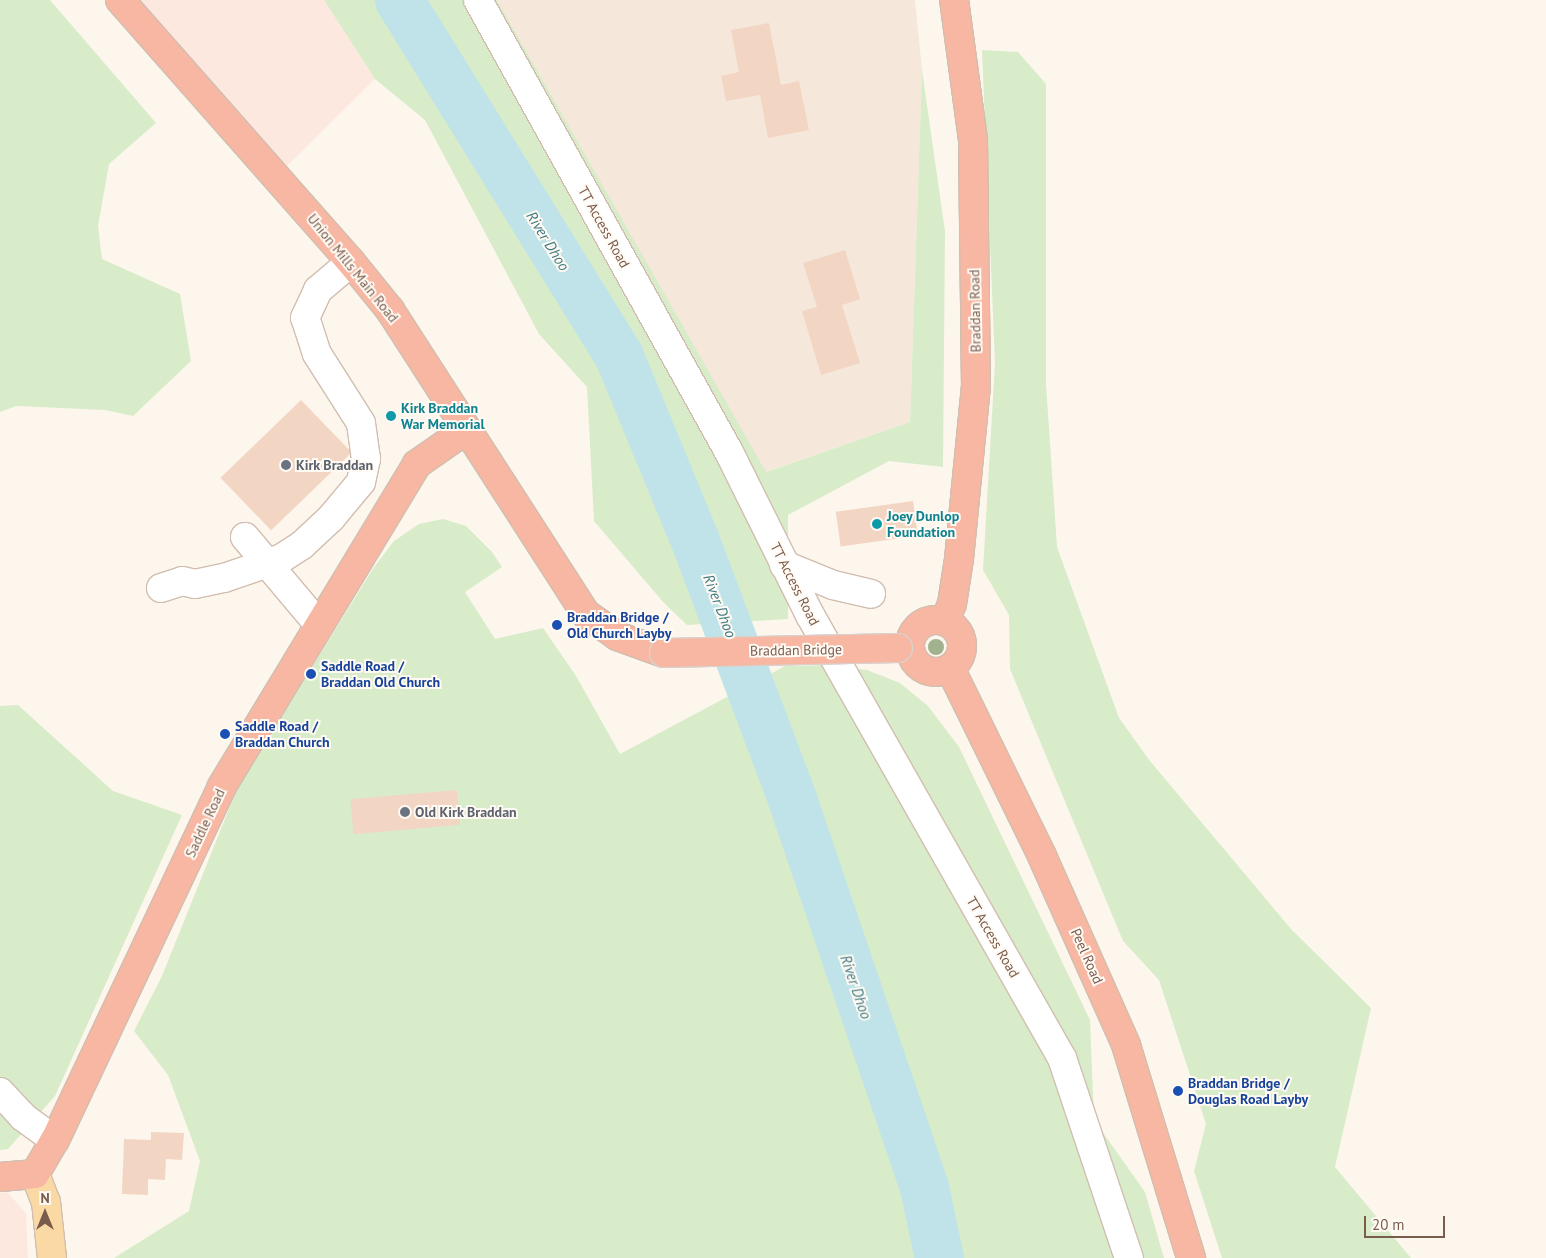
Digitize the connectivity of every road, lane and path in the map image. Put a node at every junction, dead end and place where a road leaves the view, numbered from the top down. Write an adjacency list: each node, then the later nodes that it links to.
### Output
1 (120, 0): 4 (highway, Union Mills Main Road)
2 (478, 0): 8 (lane, TT Access Road)
3 (954, 0): 11 (highway, Braddan Road)
4 (352, 262): 5 (highway, Union Mills Main Road); 7 (lane)
5 (466, 430): 12 (highway, Saddle Road); 14 (highway, Union Mills Main Road)
6 (245, 537): 7 (lane)
7 (269, 564): 9 (lane); 12 (lane)
8 (784, 565): 10 (lane); 21 (lane, TT Access Road)
9 (161, 588)
10 (871, 594)
11 (945, 621): 13 (highway); 15 (highway)
12 (319, 625): 17 (highway, Saddle Road)
13 (903, 648): 14 (highway, Braddan Bridge, bridge); 15 (highway)
14 (664, 653)
15 (950, 668): 22 (highway, Peel Road)
16 (0, 1092): 17 (lane)
17 (55, 1140): 18 (highway, Saddle Road)
18 (35, 1174): 19 (highway); 20 (main road)
19 (0, 1177)
20 (52, 1258)
21 (1129, 1258)
22 (1190, 1258)

